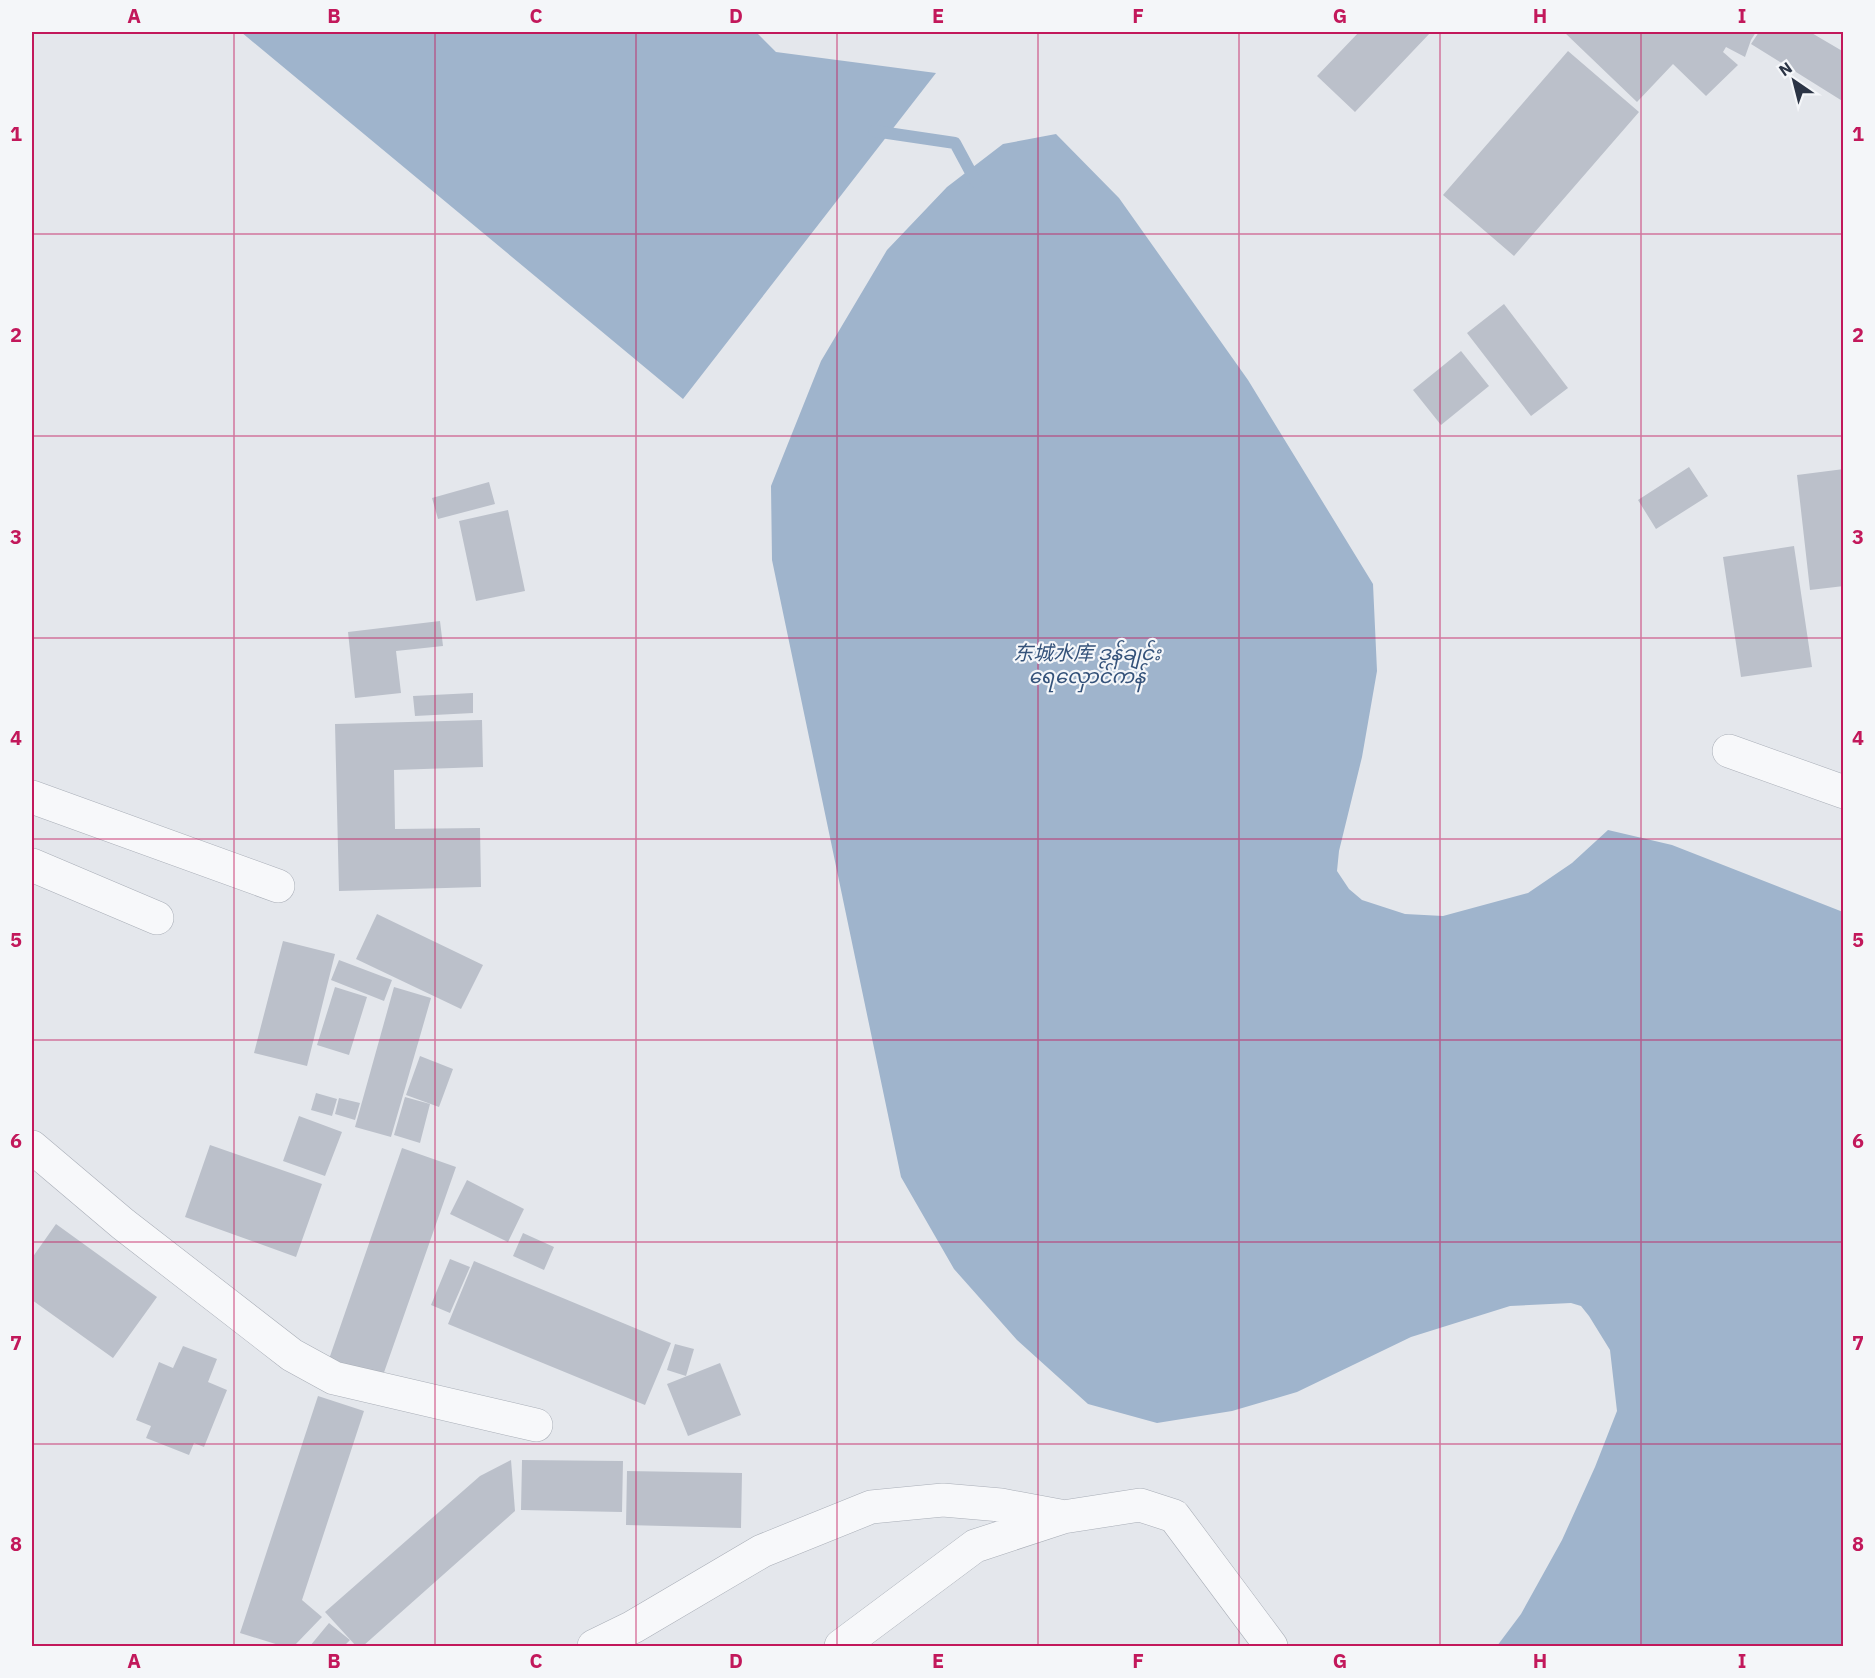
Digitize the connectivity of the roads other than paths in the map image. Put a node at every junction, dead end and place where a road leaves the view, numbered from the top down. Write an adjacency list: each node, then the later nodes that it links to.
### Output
1 (1729, 751): 2 (street)
2 (1844, 792)
3 (32, 797): 5 (street)
4 (32, 865): 6 (street)
5 (278, 886)
6 (157, 918)
7 (32, 1147): 8 (street)
8 (536, 1425)
9 (1063, 1517): 10 (street); 11 (street); 12 (street)
10 (594, 1647)
11 (841, 1647)
12 (1271, 1647)

